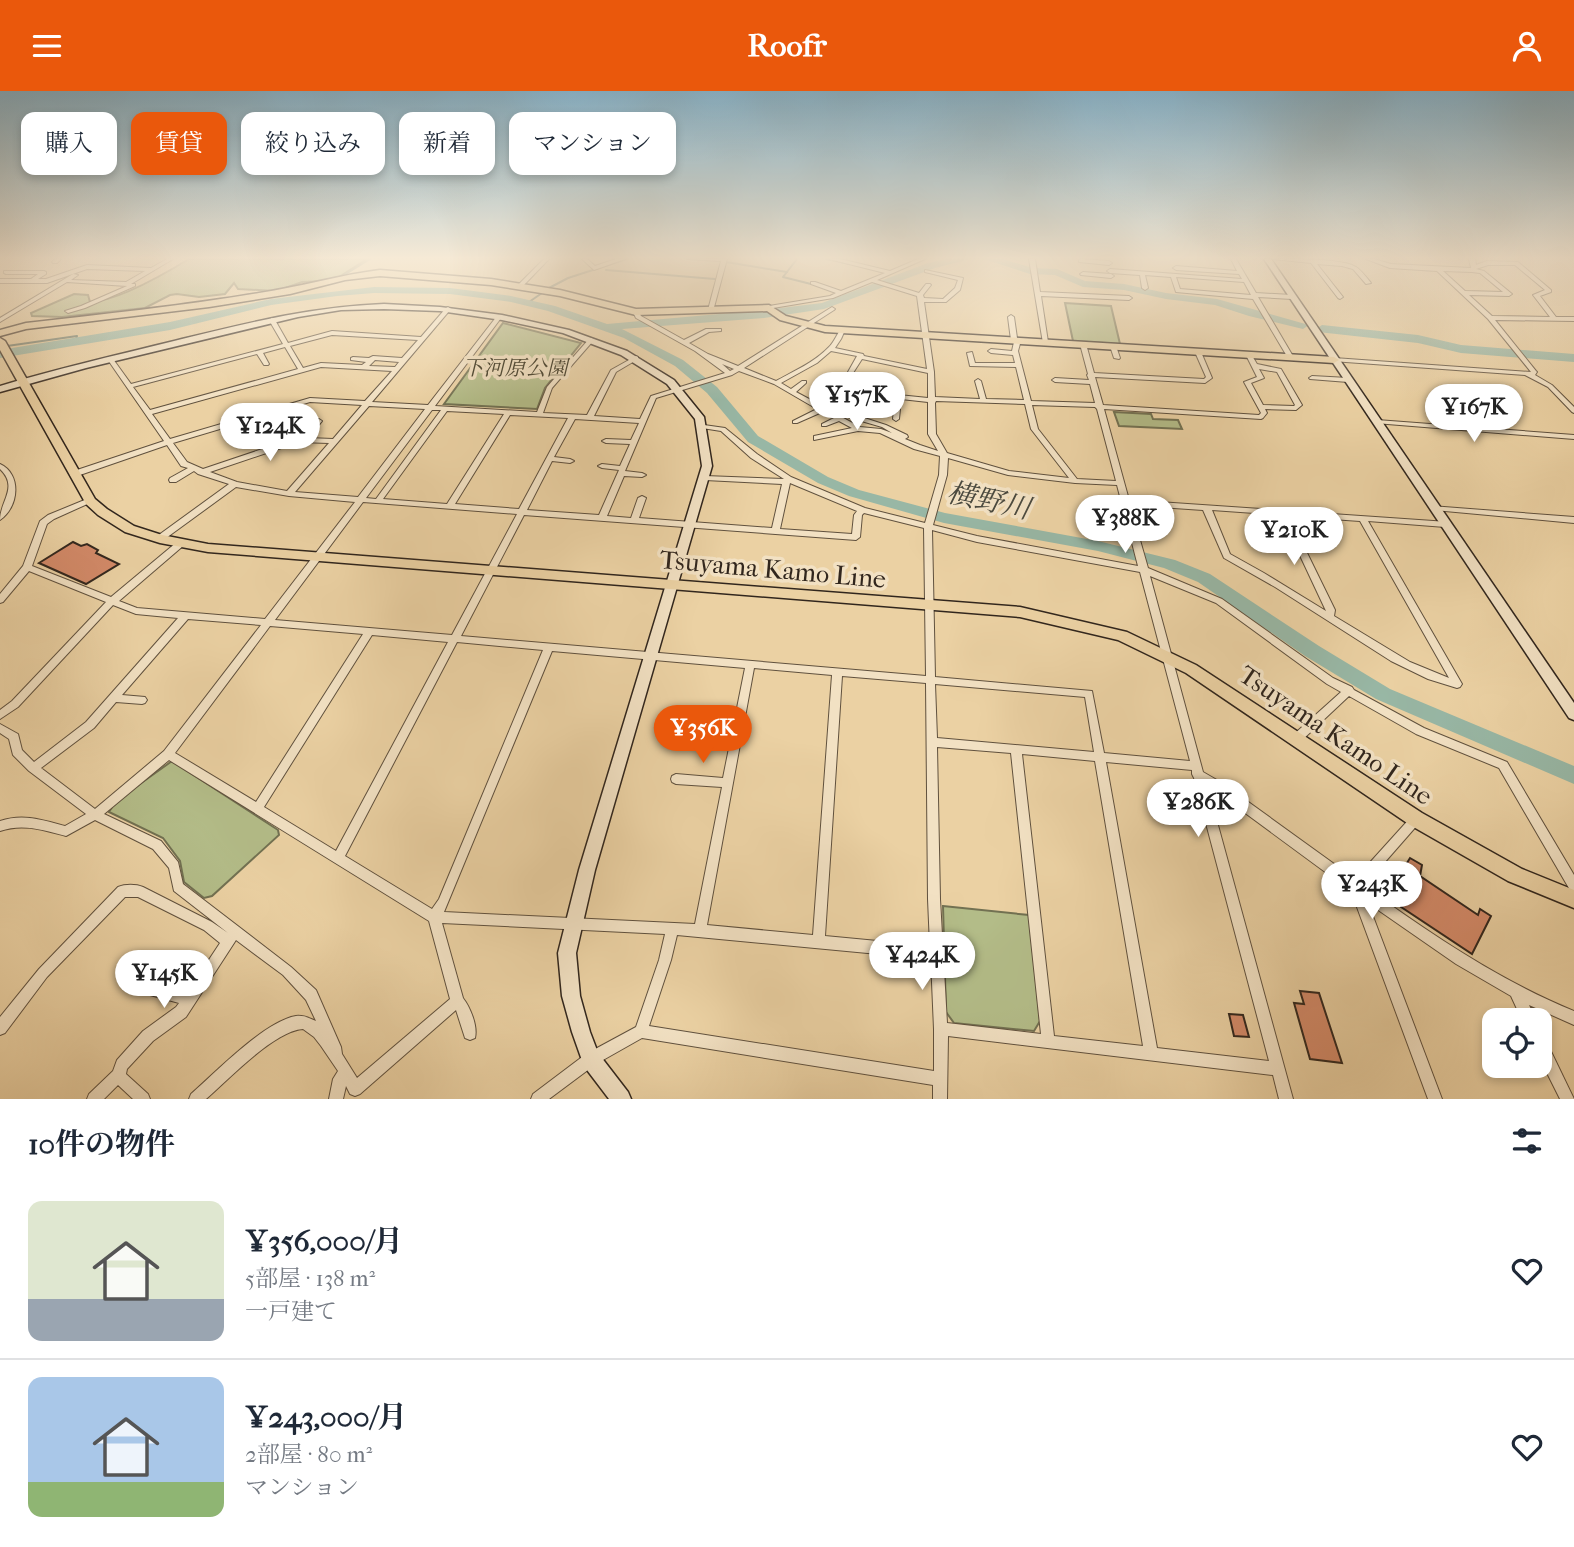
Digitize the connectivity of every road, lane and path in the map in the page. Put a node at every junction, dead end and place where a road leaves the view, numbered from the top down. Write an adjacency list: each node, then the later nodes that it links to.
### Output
1 (24, 306): 26 (street)
2 (81, 306): 18 (street)
3 (197, 306): 32 (main road, Tsuyama Kamo Line)
4 (369, 306): 27 (street)
5 (370, 306): 15 (street)
6 (608, 306): 20 (main road, Tsuyama Kamo Line)
7 (712, 306): 17 (street)
8 (795, 306): 19 (street)
9 (922, 306): 31 (street)
10 (1039, 306): 37 (street)
11 (1260, 306): 52 (street)
12 (1298, 306): 58 (street)
13 (1478, 306): 23 (street)
14 (1545, 306): 24 (street)
15 (448, 309): 21 (street); 33 (street)
16 (832, 309): 28 (street)
17 (711, 310): 19 (main road, Tsuyama Kamo Line); 20 (main road, Tsuyama Kamo Line)
18 (68, 311)
19 (773, 311): 28 (main road, Tsuyama Kamo Line)
20 (637, 314): 36 (street)
21 (499, 317): 34 (street); 90 (street)
22 (1011, 317): 35 (street)
23 (1490, 318): 24 (street); 71 (street)
24 (1554, 318): 25 (street)
25 (1574, 319)
26 (0, 320)
27 (272, 320): 39 (street); 55 (street)
28 (807, 325): 30 (main road, Tsuyama Kamo Line); 65 (street)
29 (719, 330): 36 (street)
30 (842, 330): 31 (main road, Tsuyama Kamo Line); 41 (street)
31 (925, 335): 35 (main road, Tsuyama Kamo Line); 69 (street)
32 (1, 339): 76 (main road, Tsuyama Kamo Line)
33 (423, 339): 39 (street); 57 (street)
34 (591, 340): 50 (street); 97 (street)
35 (1016, 340): 37 (main road, Tsuyama Kamo Line); 46 (street)
36 (683, 342): 48 (street)
37 (1045, 342): 38 (main road, Tsuyama Kamo Line)
38 (1083, 344): 40 (main road, Tsuyama Kamo Line); 72 (street)
39 (286, 345): 43 (street); 67 (street)
40 (1113, 346): 44 (main road, Tsuyama Kamo Line); 51 (street)
41 (830, 349): 49 (street); 78 (street)
42 (992, 351): 46 (street)
43 (259, 352): 59 (street); 79 (street)
44 (1198, 352): 47 (main road, Tsuyama Kamo Line); 72 (street)
45 (970, 353): 60 (street)
46 (1016, 353): 61 (street)
47 (1249, 355): 52 (main road, Tsuyama Kamo Line); 62 (street)
48 (707, 356): 65 (street); 70 (street)
49 (860, 357): 68 (street); 69 (street)
50 (636, 358): 80 (street); 100 (street)
51 (1117, 358)
52 (1291, 358): 58 (main road, Tsuyama Kamo Line)
53 (353, 359): 56 (street)
54 (394, 359): 56 (street); 57 (street); 64 (street)
55 (111, 360): 76 (street); 79 (street)
56 (371, 360): 63 (street)
57 (404, 360): 66 (street)
58 (1334, 360): 71 (street); 75 (street)
59 (266, 364)
60 (972, 365): 61 (street); 84 (street)
61 (1019, 365): 86 (street)
62 (1255, 366): 91 (street); 91 (street)
63 (364, 367): 64 (street); 67 (street)
64 (386, 368): 66 (street)
65 (741, 368): 70 (street); 78 (street)
66 (396, 369): 87 (street)
67 (301, 370): 95 (street)
68 (851, 372)
69 (931, 373): 85 (street)
70 (727, 374): 80 (street)
71 (1532, 375): 94 (street)
72 (1091, 378): 74 (street); 89 (street)
73 (1312, 378): 75 (street)
74 (1055, 380)
75 (1348, 380): 105 (street)
76 (24, 381): 81 (street); 124 (main road, Tsuyama Kamo Line)
77 (804, 382): 82 (street)
78 (776, 383): 82 (street)
79 (129, 386): 95 (street)
80 (682, 387): 103 (street); 108 (street)
81 (0, 389)
82 (793, 391): 88 (street)
83 (898, 398): 85 (street); 98 (street); 101 (street)
84 (983, 399): 85 (street); 86 (street)
85 (933, 400): 117 (street)
86 (1029, 401): 89 (street); 129 (street)
87 (367, 403): 90 (street); 114 (street); 115 (street)
88 (815, 403): 93 (street); 98 (street)
89 (1098, 406): 91 (street); 130 (street)
90 (431, 407): 92 (street); 134 (street)
91 (1261, 407)
92 (446, 408): 96 (street); 136 (street)
93 (823, 409): 98 (street); 104 (street)
94 (1574, 411)
95 (147, 413): 114 (street)
96 (508, 413): 97 (street); 138 (street)
97 (539, 415): 99 (street)
98 (841, 416): 106 (street); 107 (street); 109 (street)
99 (572, 417): 100 (street); 118 (street)
100 (589, 418): 103 (street)
101 (896, 419)
102 (319, 421): 112 (street)
103 (642, 421): 116 (street)
104 (795, 422)
105 (1377, 422): 110 (street); 139 (street)
106 (824, 425)
107 (871, 425): 109 (street); 117 (street)
108 (704, 427): 126 (street); 128 (street)
109 (858, 429): 111 (street)
110 (1574, 437)
111 (817, 438)
112 (303, 439): 115 (street); 122 (street)
113 (606, 441): 116 (street)
114 (168, 442): 122 (street); 124 (street)
115 (334, 442): 132 (street)
116 (634, 442): 123 (street)
117 (944, 455): 129 (street); 151 (street)
118 (550, 459): 119 (street); 142 (street)
119 (570, 461)
120 (0, 466): 144 (street)
121 (602, 466): 123 (street)
122 (197, 470): 127 (street); 131 (street)
123 (622, 470): 125 (street); 145 (street)
124 (74, 474): 135 (main road, Tsuyama Kamo Line)
125 (642, 475)
126 (705, 478): 128 (street); 149 (street)
127 (173, 480)
128 (786, 480): 141 (street); 152 (street)
129 (1075, 481): 130 (street)
130 (1120, 483): 137 (street)
131 (235, 484): 132 (street); 153 (street)
132 (289, 495): 134 (street)
133 (642, 498): 147 (street)
134 (361, 500): 136 (street); 155 (street)
135 (90, 501): 153 (main road, Tsuyama Kamo Line); 156 (street)
136 (378, 501): 138 (street)
137 (1125, 502): 140 (street); 157 (street)
138 (449, 506): 142 (street)
139 (1434, 508): 148 (street); 150 (street)
140 (1208, 509): 143 (street); 164 (street)
141 (862, 510): 151 (street); 152 (street)
142 (521, 512): 145 (street); 158 (street)
143 (1284, 513): 146 (street); 164 (street)
144 (0, 517)
145 (602, 518): 147 (street)
146 (1362, 518): 150 (street); 164 (street)
147 (634, 520): 149 (street)
148 (1574, 520)
149 (691, 524): 152 (street); 159 (street)
150 (1445, 524): 177 (street)
151 (928, 525): 157 (street); 162 (street)
152 (775, 531)
153 (159, 539): 154 (main road, Tsuyama Kamo Line)
154 (180, 544): 155 (main road, Tsuyama Kamo Line); 161 (street)
155 (318, 557): 158 (main road, Tsuyama Kamo Line); 165 (street)
156 (27, 567): 160 (street); 161 (street)
157 (1144, 570): 170 (street); 174 (street)
158 (490, 571): 159 (main road, Tsuyama Kamo Line); 167 (street)
159 (672, 585): 162 (main road, Tsuyama Kamo Line); 169 (street)
160 (0, 600)
161 (110, 603): 163 (street); 178 (street)
162 (928, 605): 170 (main road, Tsuyama Kamo Line); 173 (street)
163 (186, 615): 165 (street); 175 (street)
164 (1329, 618)
165 (270, 622): 166 (street); 183 (street)
166 (370, 631): 167 (street); 189 (street)
167 (455, 638): 168 (street); 193 (street)
168 (549, 647): 169 (street); 197 (street)
169 (651, 655): 171 (street); 198 (street)
170 (1168, 658): 180 (main road, Tsuyama Kamo Line); 186 (street)
171 (750, 665): 172 (street); 188 (street)
172 (837, 672): 173 (street); 202 (street)
173 (930, 679): 181 (street); 184 (street)
174 (1349, 691): 180 (street); 194 (street)
175 (114, 698): 176 (street); 185 (street)
176 (142, 700)
177 (1574, 714)
178 (0, 715)
179 (0, 728): 185 (street)
180 (1296, 739): 191 (main road, Tsuyama Kamo Line)
181 (932, 742): 182 (street); 203 (street)
182 (1016, 750): 184 (street); 214 (street)
183 (168, 754): 189 (street); 190 (street)
184 (1101, 757): 186 (street); 216 (street)
185 (33, 768): 190 (street)
186 (1196, 770): 195 (street); 218 (street)
187 (676, 779): 188 (street)
188 (727, 783): 200 (street)
189 (258, 809): 193 (street)
190 (95, 815): 192 (street); 201 (street)
191 (1416, 819): 195 (street); 196 (main road, Tsuyama Kamo Line)
192 (0, 826)
193 (339, 857): 197 (street)
194 (1574, 886)
195 (1356, 887): 205 (street); 232 (street)
196 (1574, 899)
197 (434, 917): 198 (street); 207 (street)
198 (572, 926): 199 (street); 217 (street)
199 (672, 929): 200 (street); 212 (street)
200 (700, 930): 202 (street)
201 (232, 937): 206 (street); 210 (street); 215 (street)
202 (819, 940): 203 (street)
203 (936, 953): 211 (street)
204 (148, 988): 206 (street)
205 (1515, 991): 208 (street); 209 (street)
206 (190, 1000): 221 (street)
207 (457, 1001): 213 (street); 223 (street)
208 (1523, 1008)
209 (1574, 1017)
210 (0, 1028)
211 (941, 1030): 214 (street); 222 (street)
212 (641, 1031): 217 (street); 222 (street)
213 (470, 1033)
214 (1048, 1040): 216 (street)
215 (336, 1052): 220 (street); 226 (street)
216 (1151, 1053): 218 (street)
217 (592, 1059): 228 (street); 229 (street)
218 (1279, 1069): 231 (street)
219 (1552, 1069): 233 (street)
220 (346, 1072): 223 (street); 227 (street)
221 (118, 1076): 224 (street); 225 (street)
222 (941, 1079): 230 (street)
223 (356, 1094)
224 (94, 1099)
225 (143, 1099)
226 (196, 1099)
227 (337, 1099)
228 (538, 1099)
229 (621, 1099)
230 (940, 1099)
231 (1286, 1099)
232 (1436, 1099)
233 (1566, 1099)

